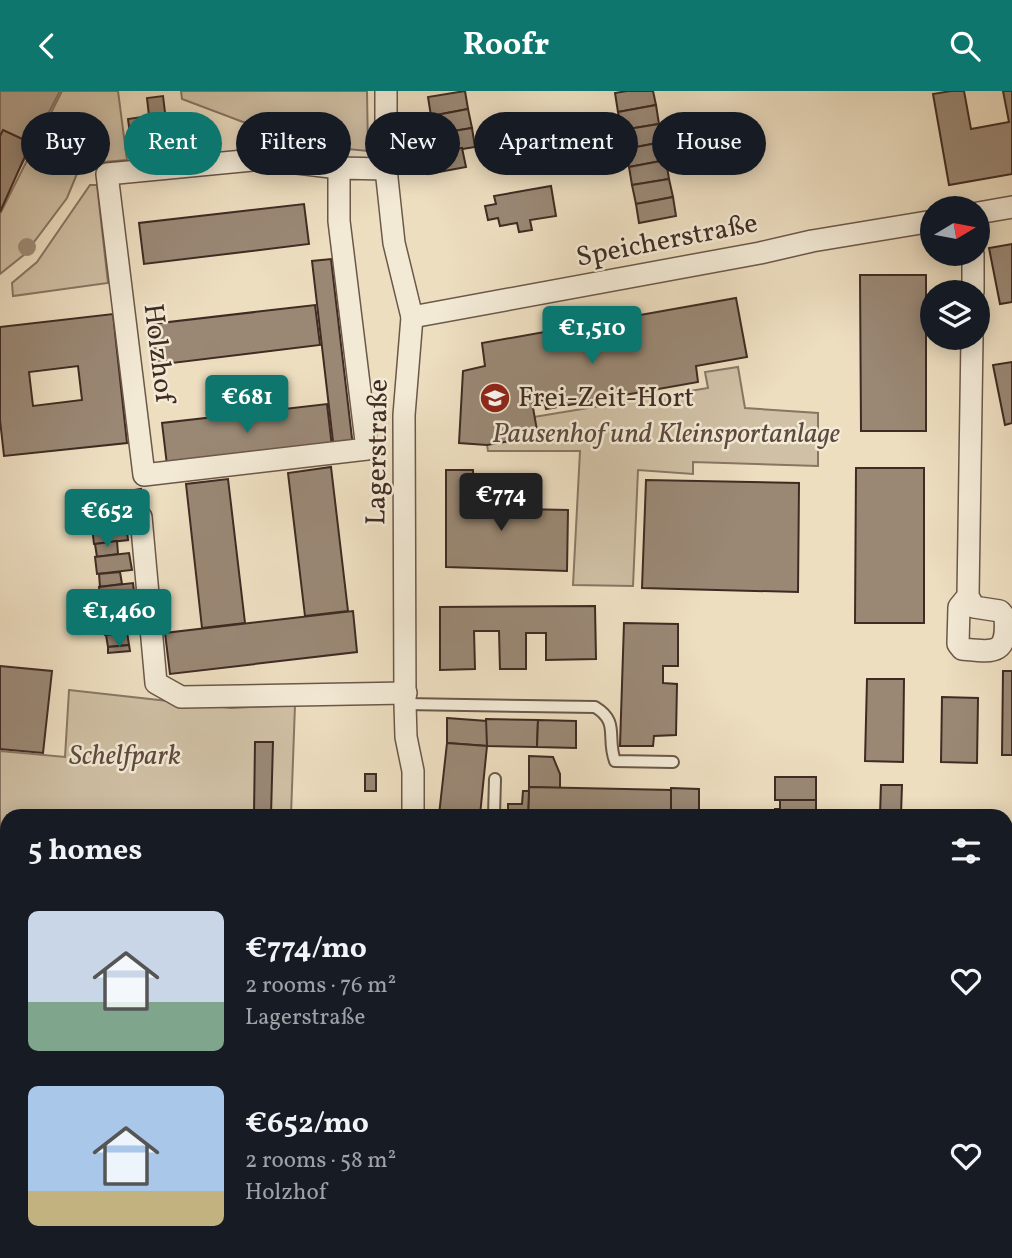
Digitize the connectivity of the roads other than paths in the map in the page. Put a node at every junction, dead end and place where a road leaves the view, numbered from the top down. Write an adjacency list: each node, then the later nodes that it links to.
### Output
1 (386, 91): 2 (street, Lagerstraße)
2 (386, 112)
3 (339, 167): 3 (street, Holzhof)
4 (387, 175): 8 (street, Lagerstraße)
5 (1012, 207): 6 (street)
6 (990, 211)
7 (920, 223): 8 (street, Speicherstraße)
8 (411, 317): 12 (street, Lagerstraße)
9 (972, 350): 11 (street)
10 (141, 517): 12 (street)
11 (968, 596)
12 (405, 698): 13 (lane); 15 (street, Lagerstraße)
13 (673, 762)
14 (495, 779): 16 (lane)
15 (413, 809)
16 (494, 809)

